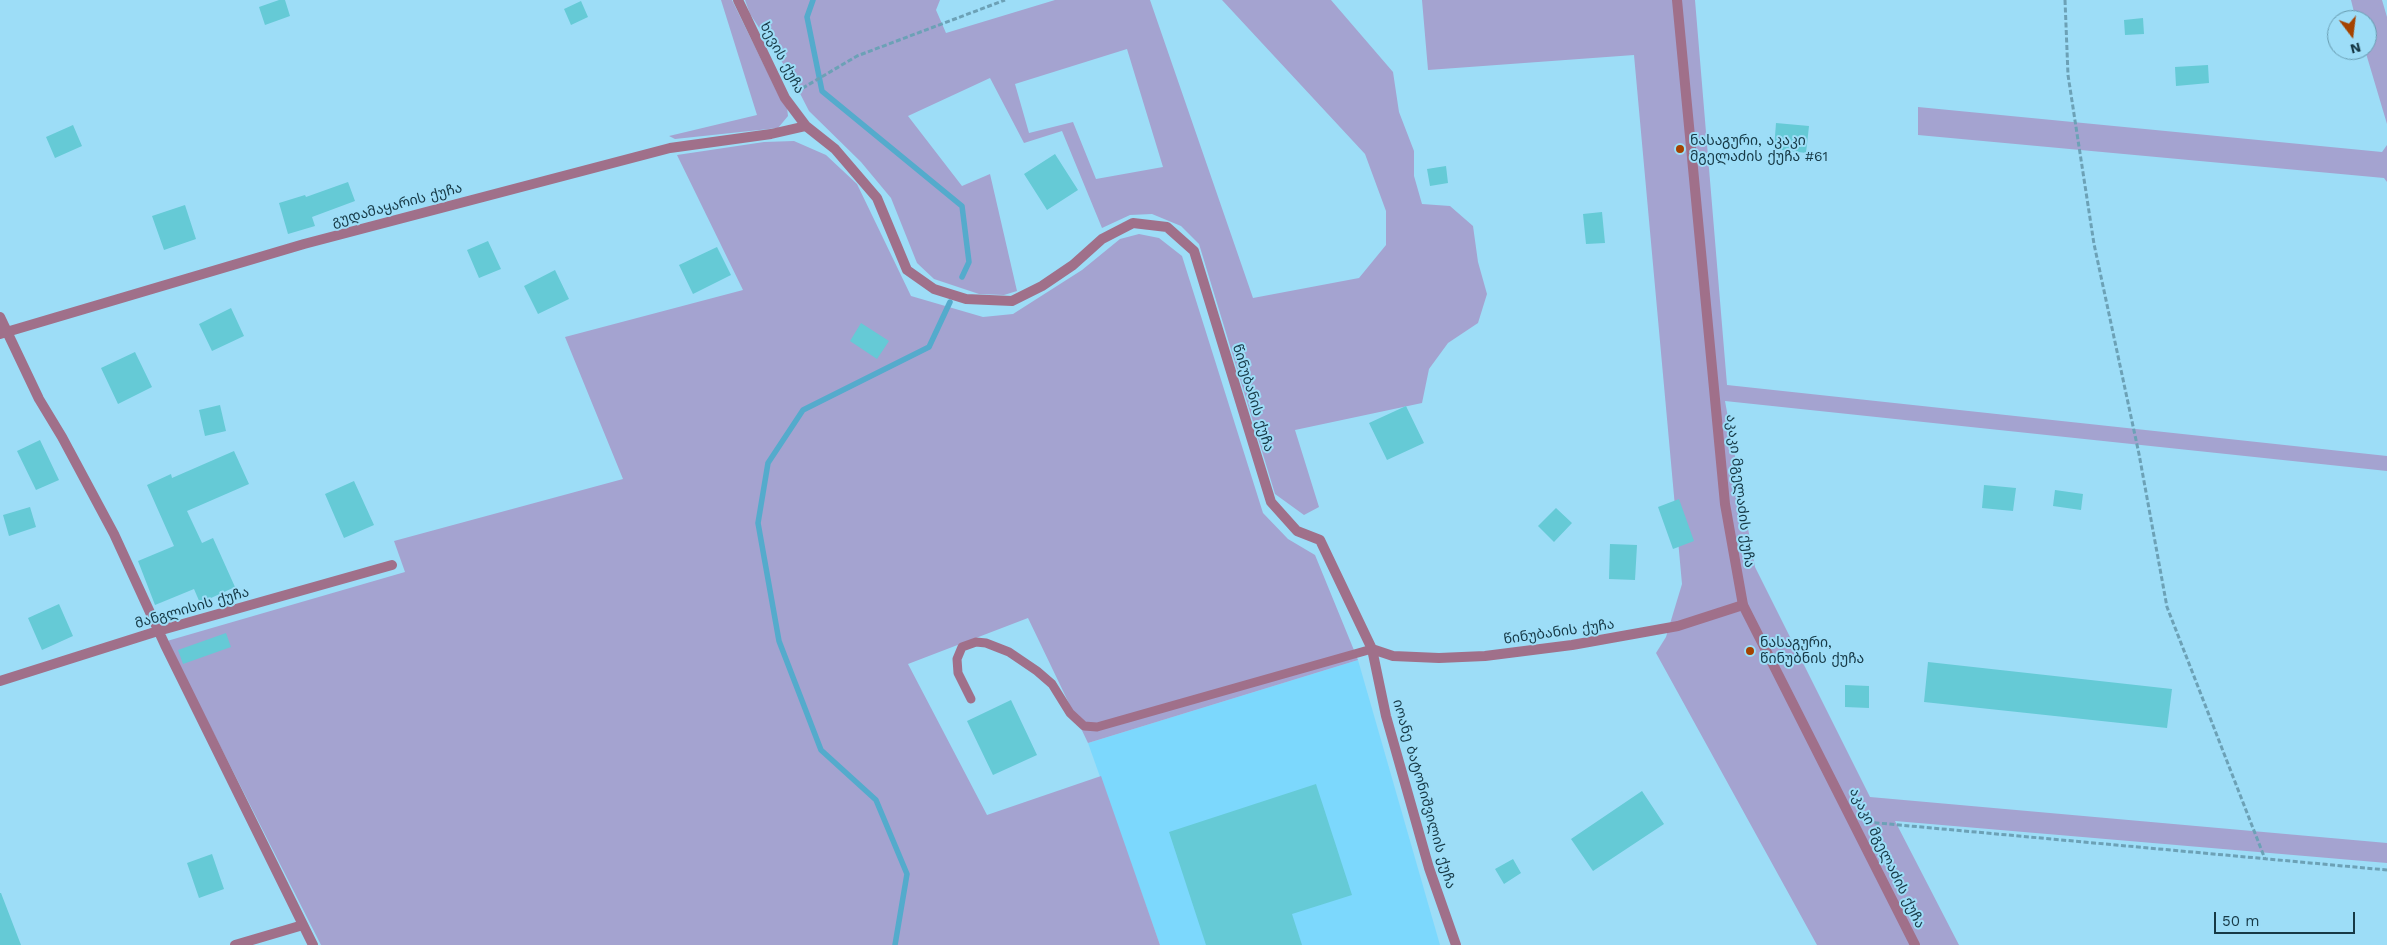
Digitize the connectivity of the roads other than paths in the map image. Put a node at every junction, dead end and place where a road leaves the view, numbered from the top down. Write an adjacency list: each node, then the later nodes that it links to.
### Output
1 (738, 0): 3 (street, ხევის ქუჩა)
2 (1677, 0): 7 (street, აკაკი მგელაძის ქუჩა)
3 (806, 126): 5 (street, გუდამაყარის ქუჩა); 9 (street, წინუბანის ქუჩა)
4 (0, 317): 5 (street)
5 (4, 333): 8 (street)
6 (392, 565): 8 (street, მანგლისის ქუჩა)
7 (1742, 605): 9 (street, წინუბანის ქუჩა); 16 (street, აკაკი მგელაძის ქუჩა)
8 (158, 631): 10 (street, მანგლისის ქუჩა); 12 (street)
9 (1372, 649): 11 (lane); 15 (street, იოანე ბატონიშვილის ქუჩა)
10 (0, 681)
11 (970, 699)
12 (302, 925): 13 (street); 14 (street)
13 (235, 945)
14 (313, 945)
15 (1456, 945)
16 (1915, 945)

